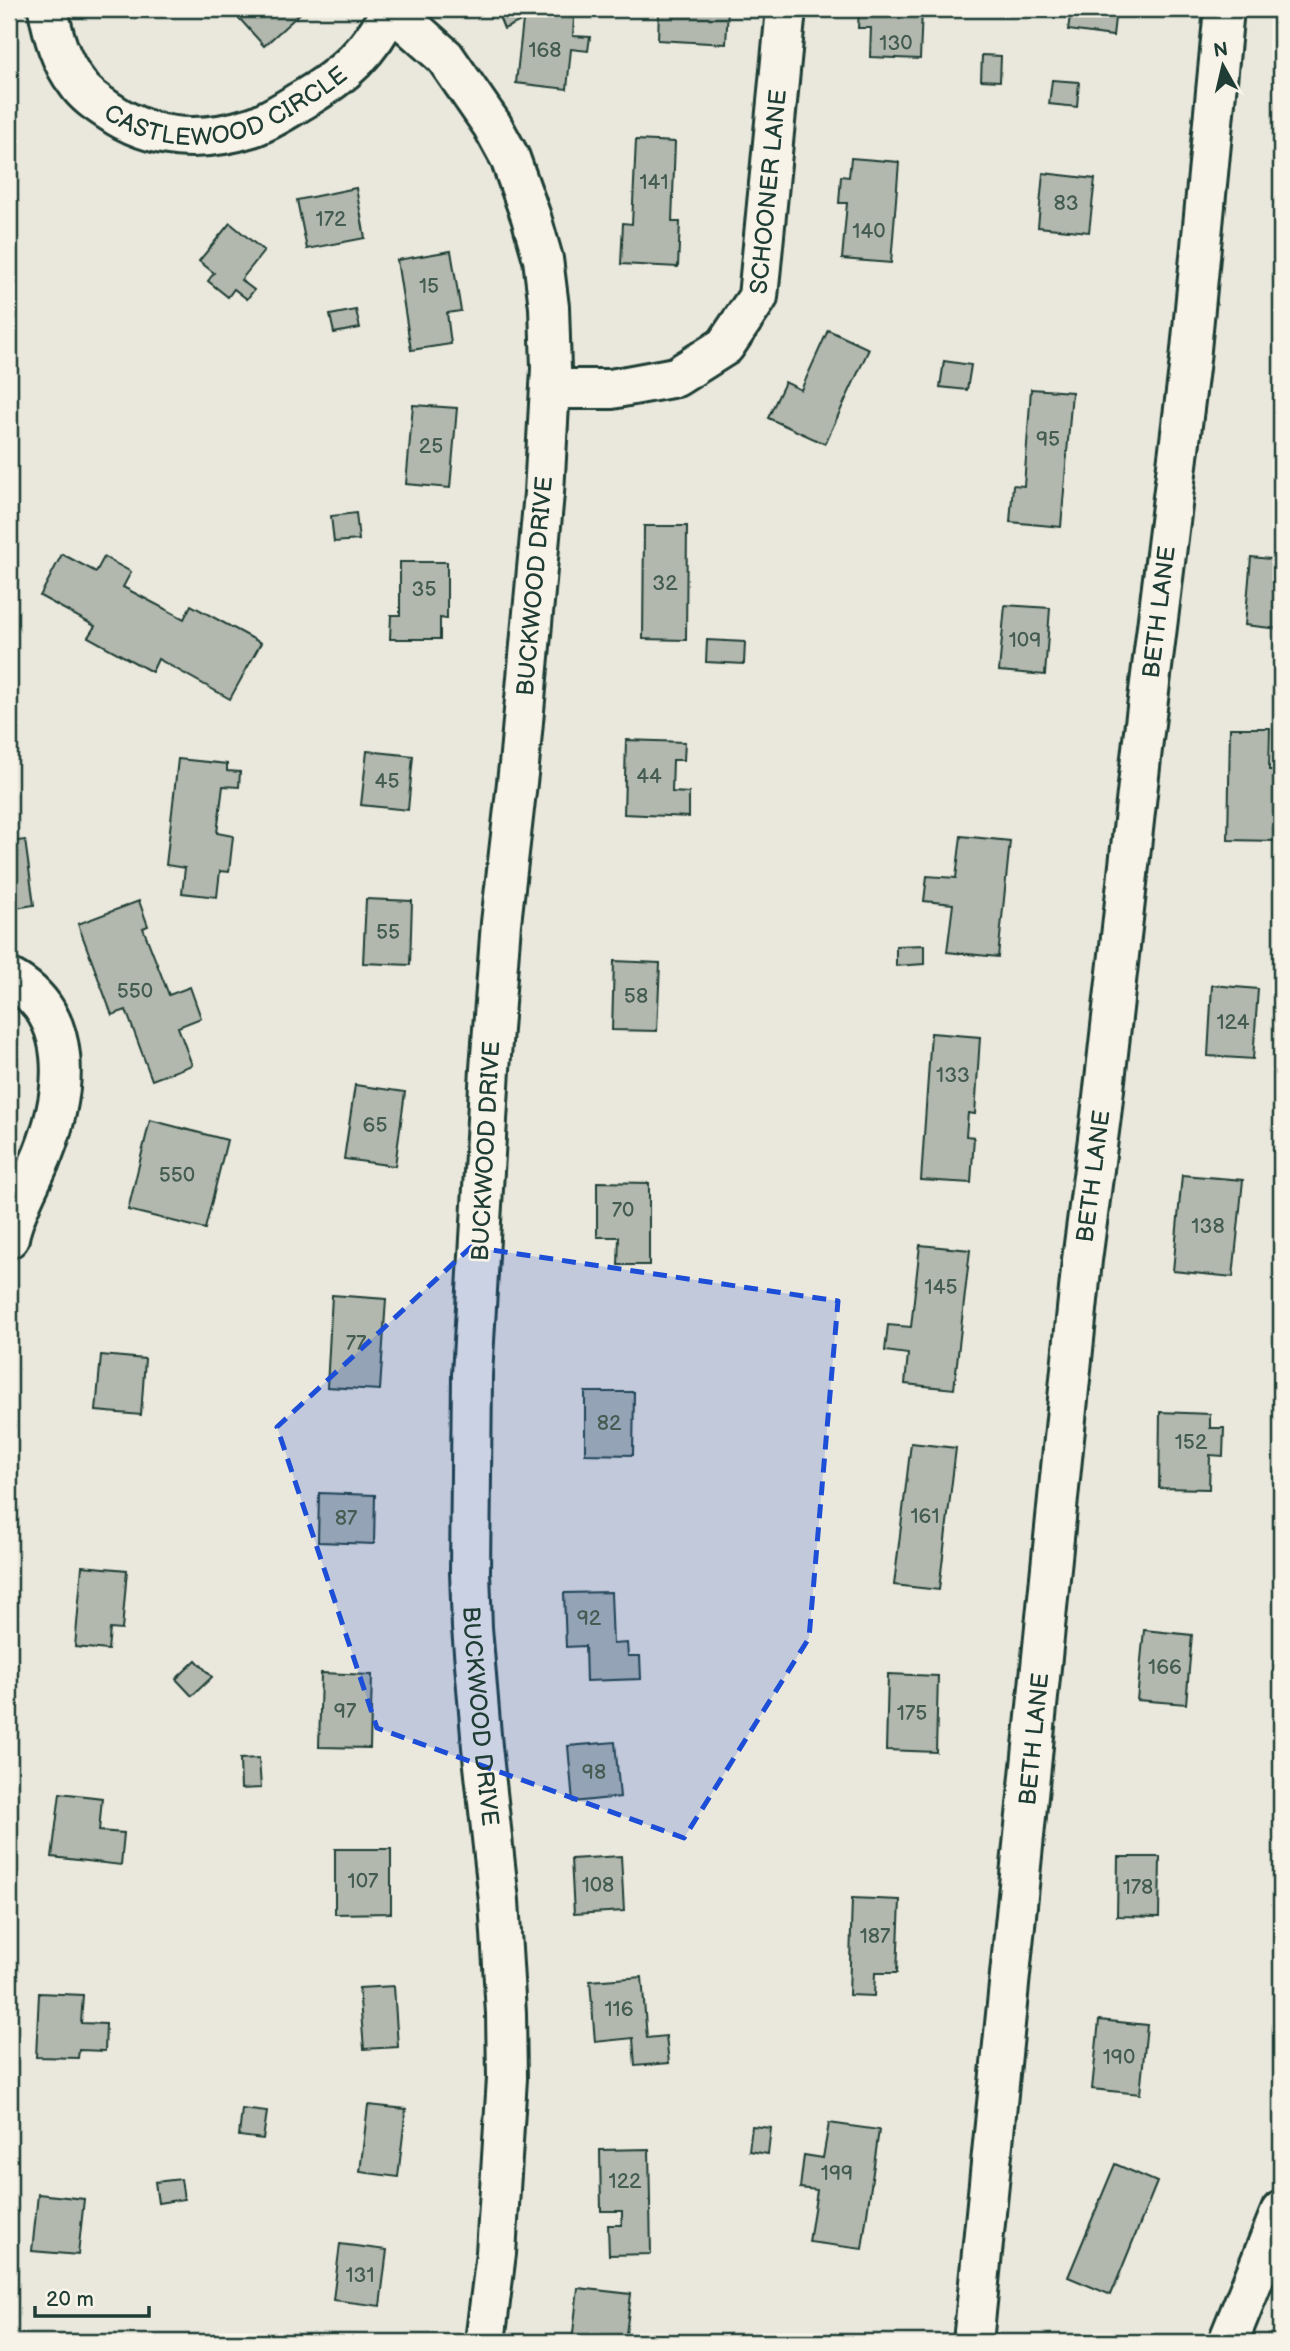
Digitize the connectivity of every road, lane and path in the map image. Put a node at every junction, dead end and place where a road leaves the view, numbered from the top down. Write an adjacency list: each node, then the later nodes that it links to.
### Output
1 (48, 9): 2 (street, CASTLEWOOD CIRCLE)
2 (391, 9): 5 (street, BUCKWOOD DRIVE)
3 (786, 9): 5 (street, SCHOONER LANE)
4 (1224, 9): 10 (street, BETH LANE)
5 (550, 389): 9 (street, BUCKWOOD DRIVE)
6 (9, 978): 7 (street)
7 (9, 1235)
8 (1281, 2211): 11 (street)
9 (485, 2342)
10 (973, 2342)
11 (1228, 2342)

